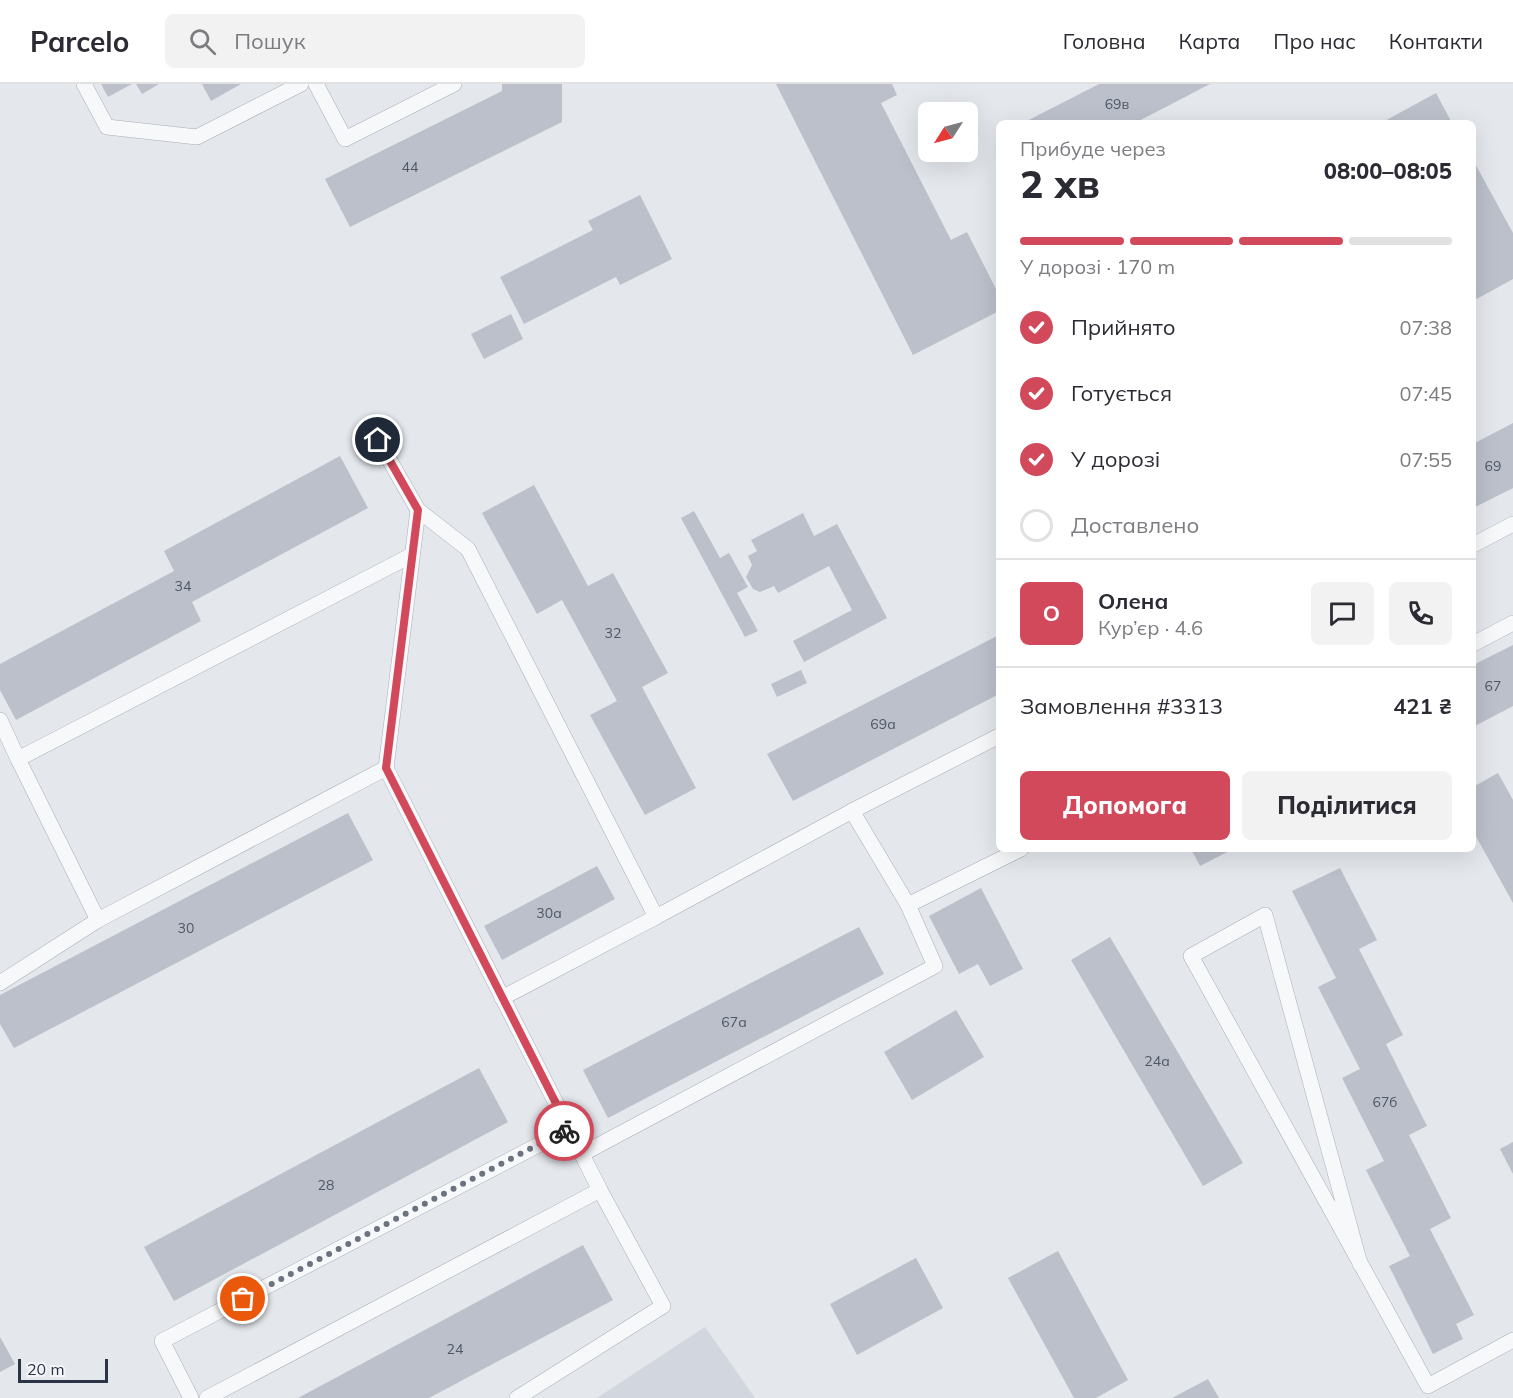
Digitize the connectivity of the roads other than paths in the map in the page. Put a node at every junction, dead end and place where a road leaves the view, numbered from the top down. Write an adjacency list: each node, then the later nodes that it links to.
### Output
1 (84, 84): 2 (lane)
2 (301, 84)
3 (316, 84): 4 (lane)
4 (454, 84)
5 (378, 440): 6 (lane)
6 (418, 510): 9 (lane); 20 (lane)
7 (1513, 524): 8 (lane)
8 (1476, 542)
9 (412, 555): 15 (lane); 16 (lane)
10 (1513, 623): 11 (lane)
11 (1476, 642)
12 (0, 720): 14 (lane)
13 (996, 738): 17 (lane)
14 (6, 747): 15 (lane)
15 (18, 759): 21 (lane)
16 (386, 768): 21 (lane); 23 (lane)
17 (852, 811): 19 (lane); 20 (lane)
18 (1015, 852): 19 (lane)
19 (908, 905): 25 (lane)
20 (657, 917): 23 (lane)
21 (98, 920): 22 (lane)
22 (0, 983)
23 (502, 999): 24 (lane)
24 (569, 1129): 25 (lane); 29 (lane)
25 (582, 1154): 26 (lane)
26 (600, 1190): 30 (lane); 31 (lane)
27 (1360, 1264): 27 (lane); 28 (lane)
28 (1513, 1340)
29 (191, 1398)
30 (207, 1398)
31 (517, 1398)

